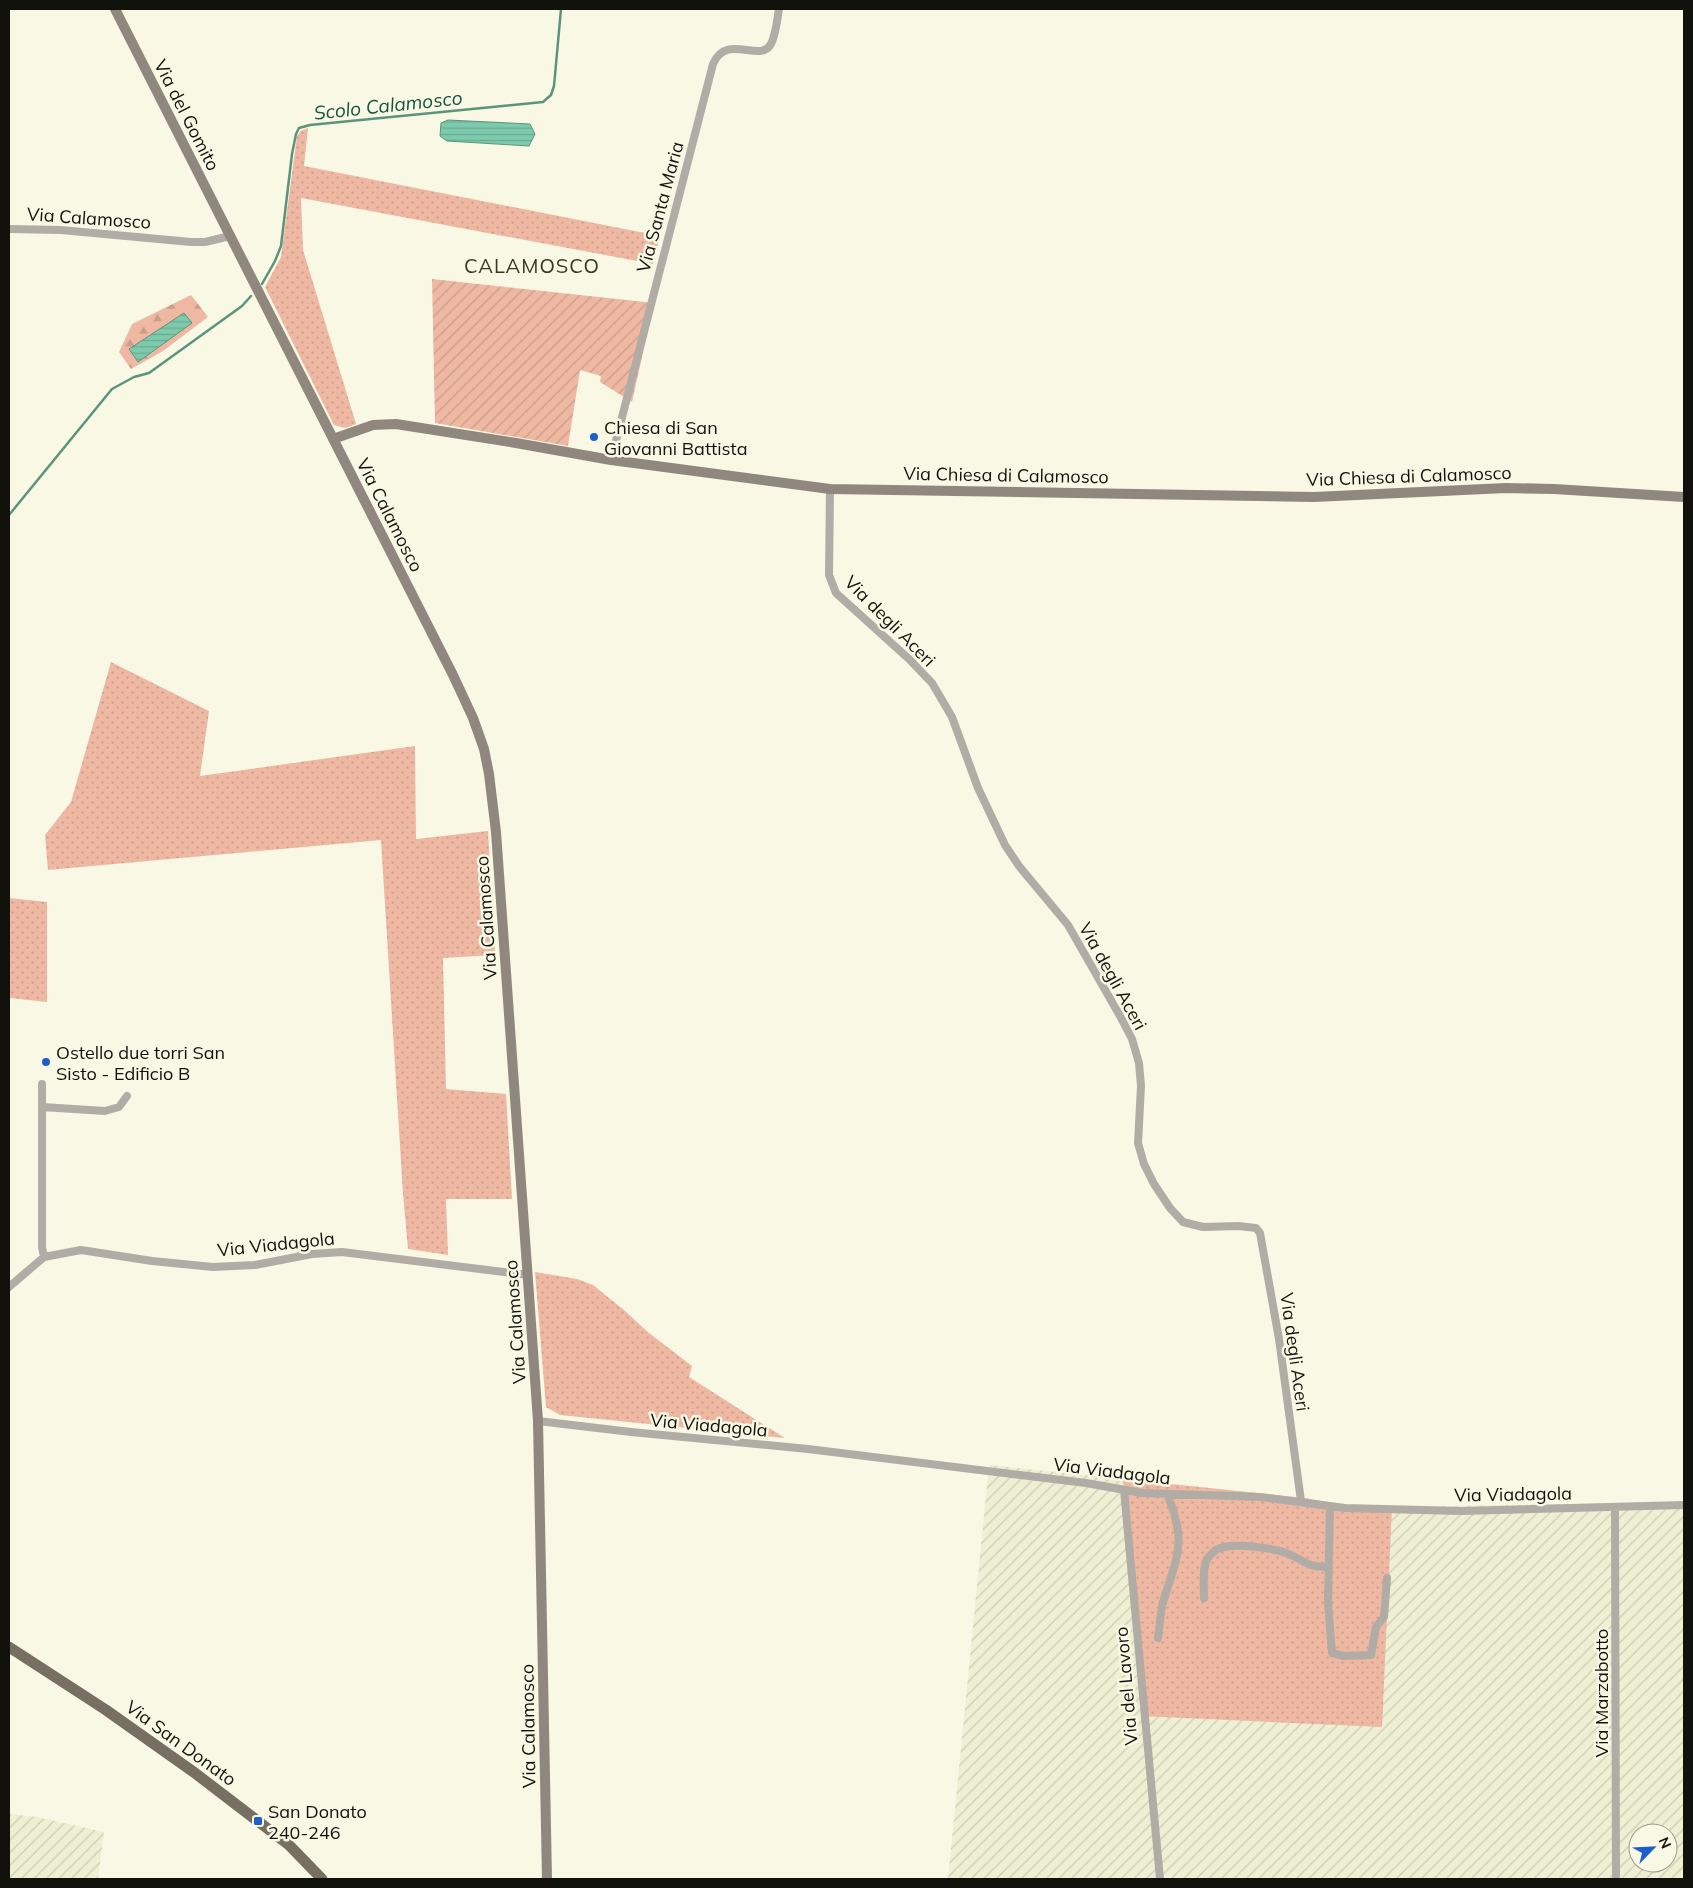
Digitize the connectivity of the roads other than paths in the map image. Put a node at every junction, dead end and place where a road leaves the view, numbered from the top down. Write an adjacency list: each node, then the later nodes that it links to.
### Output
1 (115, 9): 4 (street, Via del Gomito)
2 (778, 9): 6 (street, Via Santa Maria)
3 (9, 229): 4 (street, Via Calamosco)
4 (230, 236): 5 (street, Via Calamosco)
5 (333, 439): 6 (street, Via Chiesa di Calamosco); 13 (street, Via Calamosco)
6 (611, 460): 7 (street, Via Chiesa di Calamosco)
7 (830, 489): 8 (street, Via Chiesa di Calamosco); 18 (street, Via degli Aceri)
8 (1684, 497)
9 (42, 1084): 11 (street)
10 (127, 1096): 11 (street)
11 (42, 1107): 12 (street)
12 (44, 1257): 13 (street, Via Viadagola); 14 (street, Via Viadagola)
13 (528, 1275): 15 (street, Via Calamosco)
14 (9, 1287)
15 (538, 1421): 16 (street, Via Viadagola); 28 (street, Via Calamosco)
16 (1124, 1490): 17 (street, Via Viadagola); 29 (street, Via del Lavoro)
17 (1167, 1494): 18 (street, Via Viadagola); 25 (street)
18 (1301, 1501): 20 (street, Via Viadagola)
19 (1684, 1505): 21 (street, Via Viadagola)
20 (1330, 1506): 21 (street, Via Viadagola); 22 (street)
21 (1615, 1508): 30 (street, Via Marzabotto)
22 (1329, 1567): 23 (street); 24 (street)
23 (1387, 1578)
24 (1204, 1598)
25 (1158, 1638)
26 (9, 1647): 27 (main road, Via San Donato)
27 (322, 1879)
28 (547, 1879)
29 (1160, 1879)
30 (1616, 1879)

